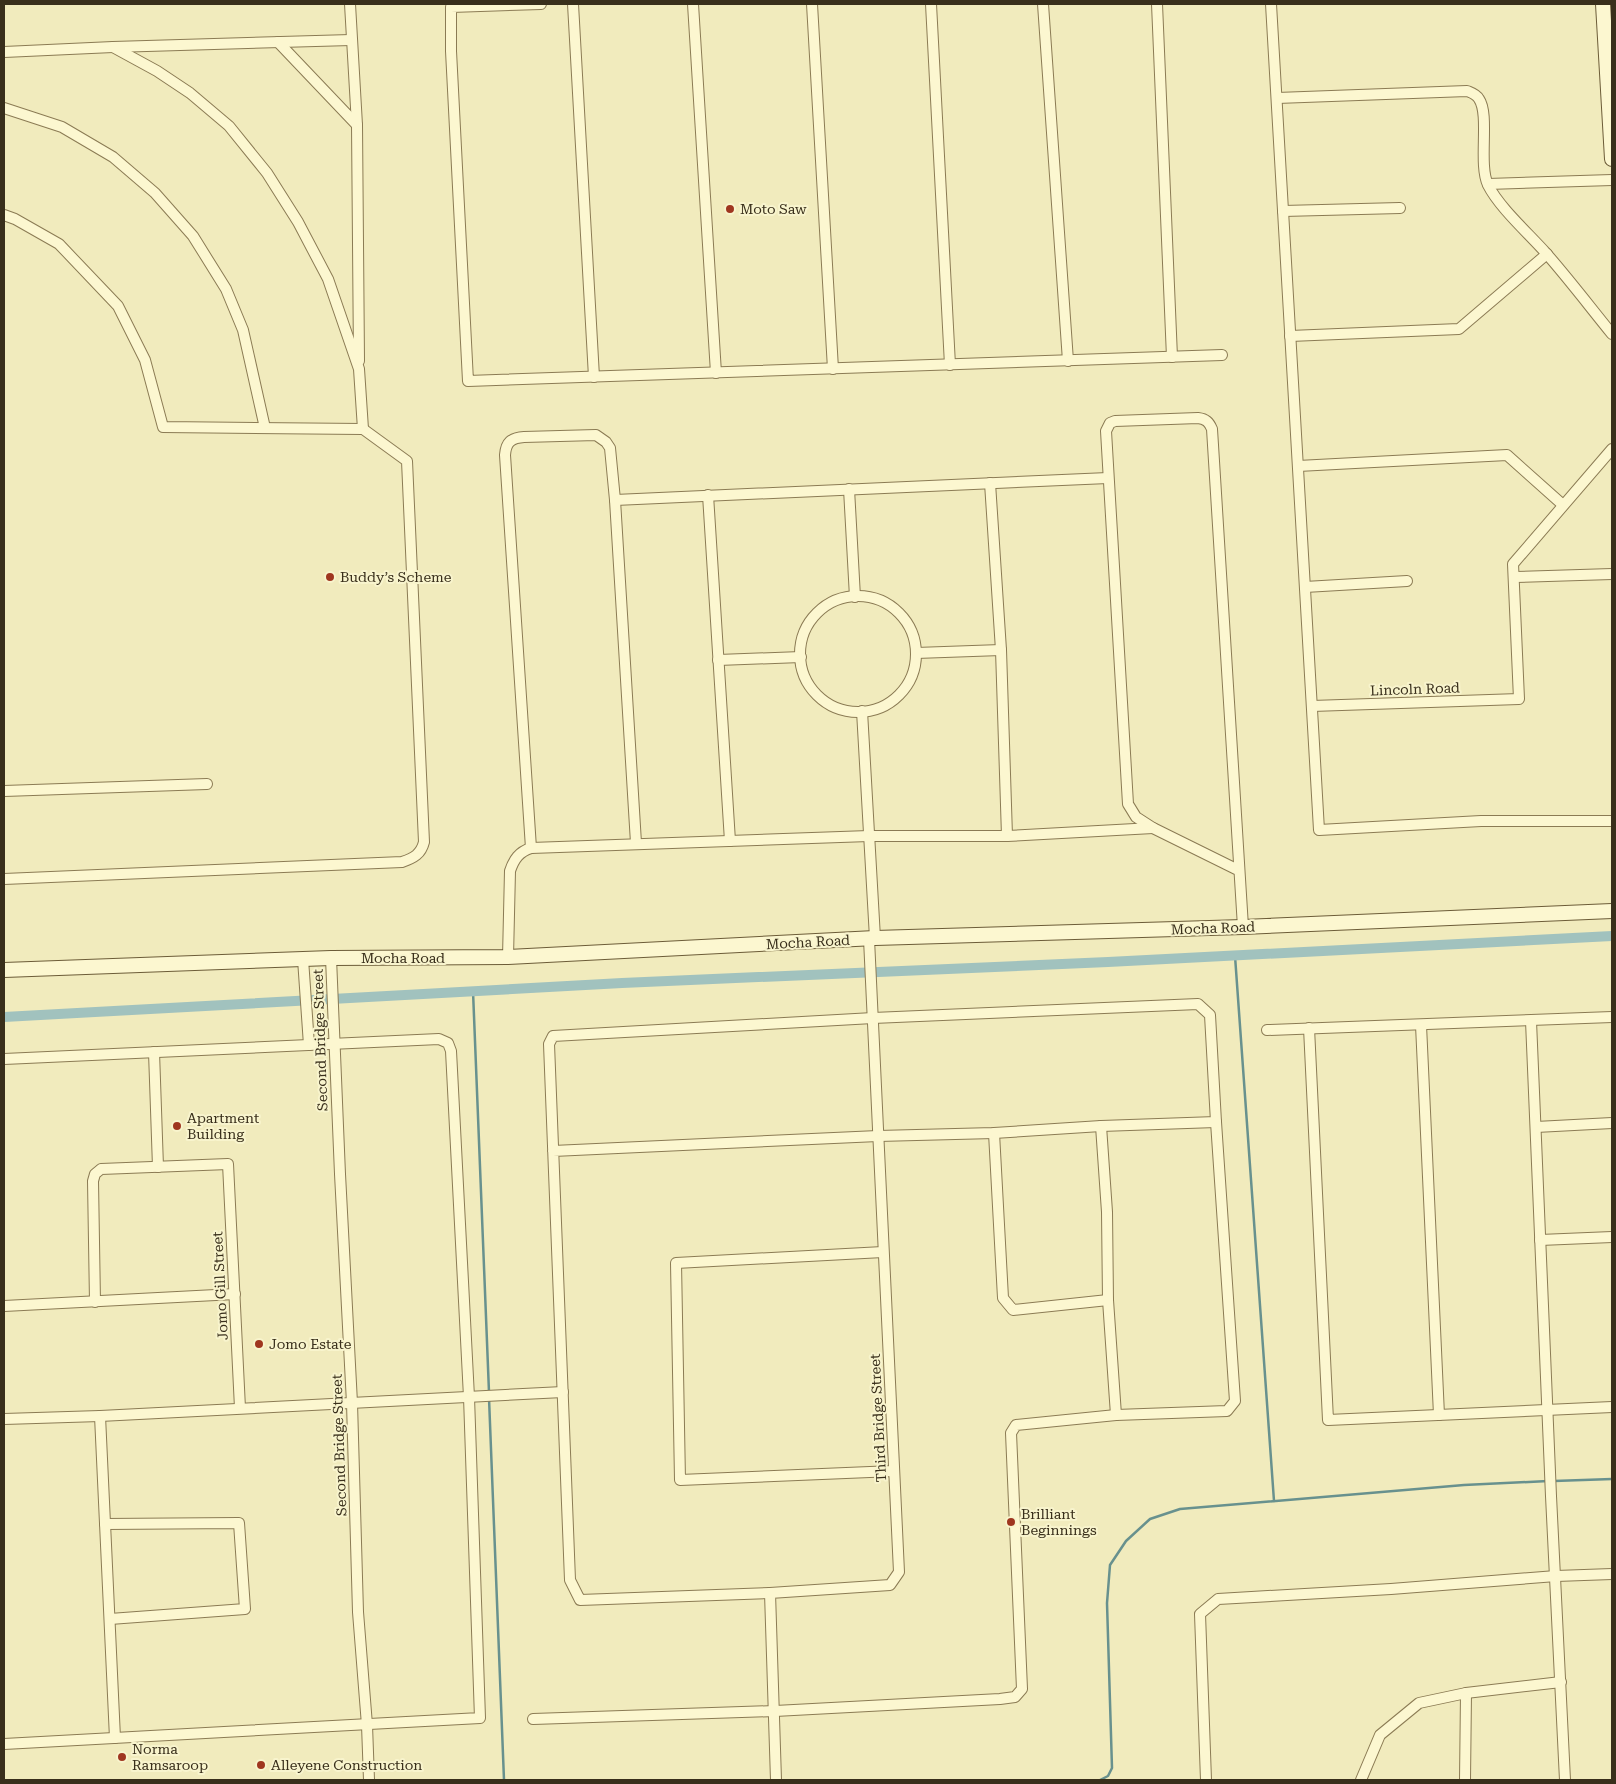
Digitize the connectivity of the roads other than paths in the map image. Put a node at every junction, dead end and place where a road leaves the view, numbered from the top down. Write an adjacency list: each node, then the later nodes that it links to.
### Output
1 (350, 4): 11 (street)
2 (541, 4): 34 (street)
3 (573, 4): 34 (street)
4 (693, 4): 33 (street)
5 (812, 4): 32 (street)
6 (931, 4): 30 (street)
7 (1043, 4): 29 (street)
8 (1156, 4): 28 (street)
9 (1271, 4): 15 (street)
10 (1603, 4): 18 (street)
11 (351, 40): 12 (street); 17 (street)
12 (278, 42): 13 (street); 17 (street)
13 (114, 47): 14 (street); 31 (street)
14 (4, 52)
15 (1277, 98): 20 (street); 22 (street)
16 (4, 108): 35 (street)
17 (357, 125): 31 (street)
18 (1612, 159)
19 (1612, 180): 20 (street)
20 (1488, 184): 24 (street)
21 (1400, 208): 22 (street)
22 (1283, 211): 26 (street)
23 (4, 215): 35 (street)
24 (1547, 254): 25 (street); 26 (street)
25 (1612, 334)
26 (1290, 336): 39 (street)
27 (1222, 355): 28 (street)
28 (1172, 357): 29 (street)
29 (1068, 360): 30 (street)
30 (950, 365): 32 (street)
31 (360, 369): 36 (street)
32 (833, 369): 33 (street)
33 (716, 373): 34 (street)
34 (594, 377)
35 (266, 428): 36 (street)
36 (363, 429): 67 (street)
37 (1612, 450): 38 (street)
38 (1608, 460): 45 (street)
39 (1298, 466): 45 (street); 49 (street)
40 (1108, 478): 41 (street); 60 (street); 66 (street)
41 (990, 483): 42 (street); 51 (street)
42 (849, 489): 43 (street); 50 (street)
43 (708, 495): 44 (street); 54 (street)
44 (615, 500): 64 (street); 65 (street)
45 (1563, 504): 47 (street)
46 (1612, 574): 47 (street)
47 (1515, 577): 55 (street, Lincoln Road)
48 (1407, 581): 49 (street)
49 (1305, 587): 55 (street)
50 (855, 597): 52 (street); 53 (street)
51 (1001, 650): 52 (street); 62 (street)
52 (916, 653): 56 (street)
53 (801, 657): 54 (street); 56 (street)
54 (718, 660): 63 (street)
55 (1312, 706): 59 (street)
56 (862, 711): 61 (street, Third Bridge Street)
57 (207, 784): 58 (street)
58 (4, 791)
59 (1612, 821)
60 (1153, 828): 62 (street); 66 (street)
61 (869, 836): 62 (street); 63 (street); 70 (street, Third Bridge Street)
62 (1007, 836)
63 (730, 841): 64 (street)
64 (636, 843): 65 (street)
65 (531, 848): 71 (street)
66 (1238, 870): 69 (street)
67 (4, 879)
68 (1612, 911): 69 (street, Mocha Road)
69 (1243, 927): 70 (street, Mocha Road)
70 (872, 938): 71 (street, Mocha Road); 76 (street, Third Bridge Street)
71 (508, 957): 72 (street, Mocha Road)
72 (331, 958): 73 (street, Mocha Road); 81 (street, Second Bridge Street)
73 (303, 959): 74 (street, Mocha Road); 82 (street)
74 (4, 970)
75 (1612, 1017): 77 (street)
76 (873, 1018): 85 (street); 90 (street, Third Bridge Street); 91 (street)
77 (1531, 1021): 78 (street); 88 (street)
78 (1421, 1025): 79 (street); 107 (street)
79 (1309, 1028): 80 (street); 107 (street)
80 (1267, 1030)
81 (335, 1043): 82 (street); 101 (street); 102 (street, Second Bridge Street)
82 (309, 1045): 83 (street)
83 (154, 1052): 84 (street); 92 (street)
84 (4, 1059)
85 (1216, 1122): 87 (street); 106 (street)
86 (1612, 1124): 88 (street)
87 (1101, 1126): 89 (street); 97 (street)
88 (1536, 1127): 94 (street)
89 (994, 1133): 90 (street); 97 (street)
90 (878, 1136): 91 (street); 95 (street, Third Bridge Street)
91 (553, 1150): 100 (street)
92 (158, 1167): 96 (street, Jomo Gill Street); 98 (street)
93 (1612, 1237): 94 (street)
94 (1540, 1240): 105 (street)
95 (883, 1252): 110 (street, Third Bridge Street); 110 (street)
96 (235, 1294): 98 (street); 104 (street, Jomo Gill Street)
97 (1108, 1300): 106 (street)
98 (95, 1302): 99 (street)
99 (4, 1306)
100 (563, 1392): 101 (street); 114 (street)
101 (469, 1397): 102 (street); 120 (street)
102 (352, 1404): 104 (street); 120 (street, Second Bridge Street)
103 (1612, 1407): 105 (street)
104 (240, 1408): 108 (street)
105 (1548, 1410): 107 (street); 113 (street)
106 (1116, 1414): 118 (street)
107 (1439, 1415)
108 (100, 1416): 109 (street); 111 (street)
109 (4, 1419)
110 (894, 1471): 114 (street, Third Bridge Street)
111 (105, 1524): 115 (street); 115 (street)
112 (1612, 1574): 113 (street)
113 (1556, 1576): 116 (street); 125 (street)
114 (780, 1592): 118 (street)
115 (110, 1619): 121 (street)
116 (1561, 1682): 117 (street); 128 (street)
117 (1466, 1693): 126 (street); 127 (street)
118 (775, 1711): 119 (street); 124 (street)
119 (533, 1720)
120 (367, 1725): 121 (street); 123 (street, Second Bridge Street)
121 (115, 1738): 122 (street)
122 (4, 1744)
123 (369, 1780)
124 (776, 1780)
125 (1206, 1780)
126 (1361, 1780)
127 (1465, 1780)
128 (1566, 1780)

